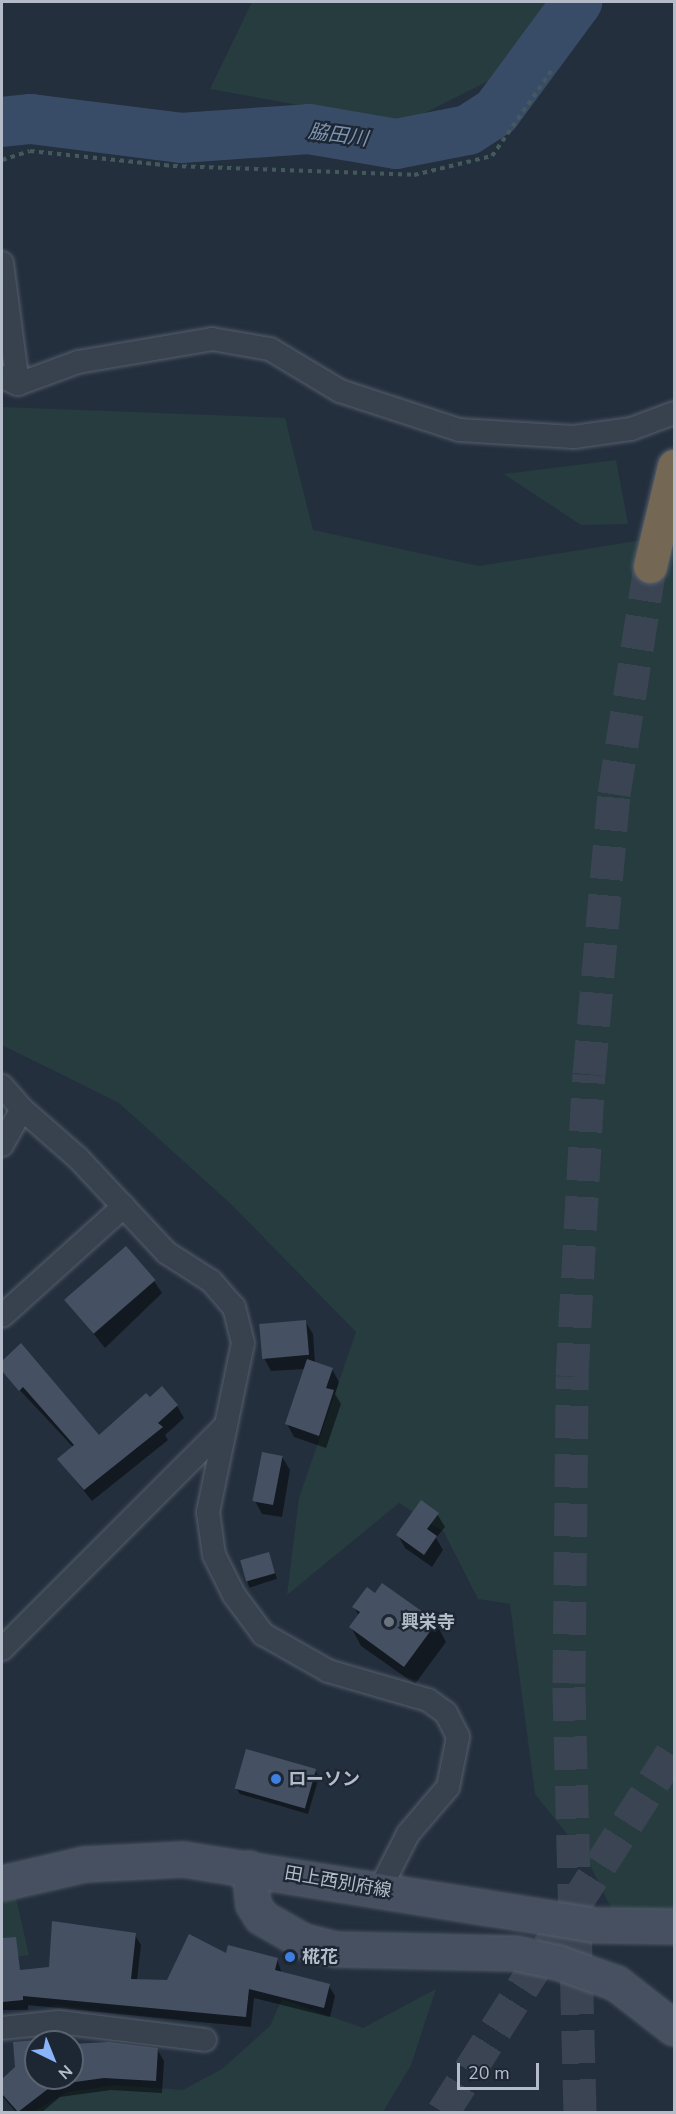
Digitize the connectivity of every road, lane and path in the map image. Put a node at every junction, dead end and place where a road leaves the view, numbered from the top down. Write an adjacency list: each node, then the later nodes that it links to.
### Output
1 (552, 70): 2 (path)
2 (2, 160)
3 (2, 263): 4 (street)
4 (10, 380): 5 (street)
5 (675, 413)
6 (675, 466): 7 (highway)
7 (650, 566)
8 (2, 1086): 9 (street)
9 (22, 1110): 10 (street); 11 (street)
10 (2, 1145)
11 (124, 1206): 12 (street); 13 (street)
12 (2, 1316)
13 (223, 1428): 14 (street); 17 (street)
14 (2, 1649)
15 (249, 1868): 16 (street, 田上西別府線); 17 (street, 田上西別府線); 20 (street)
16 (2, 1883)
17 (380, 1889): 18 (street, 田上西別府線)
18 (675, 1926)
19 (2, 2028): 21 (street)
20 (675, 2028)
21 (205, 2040)

